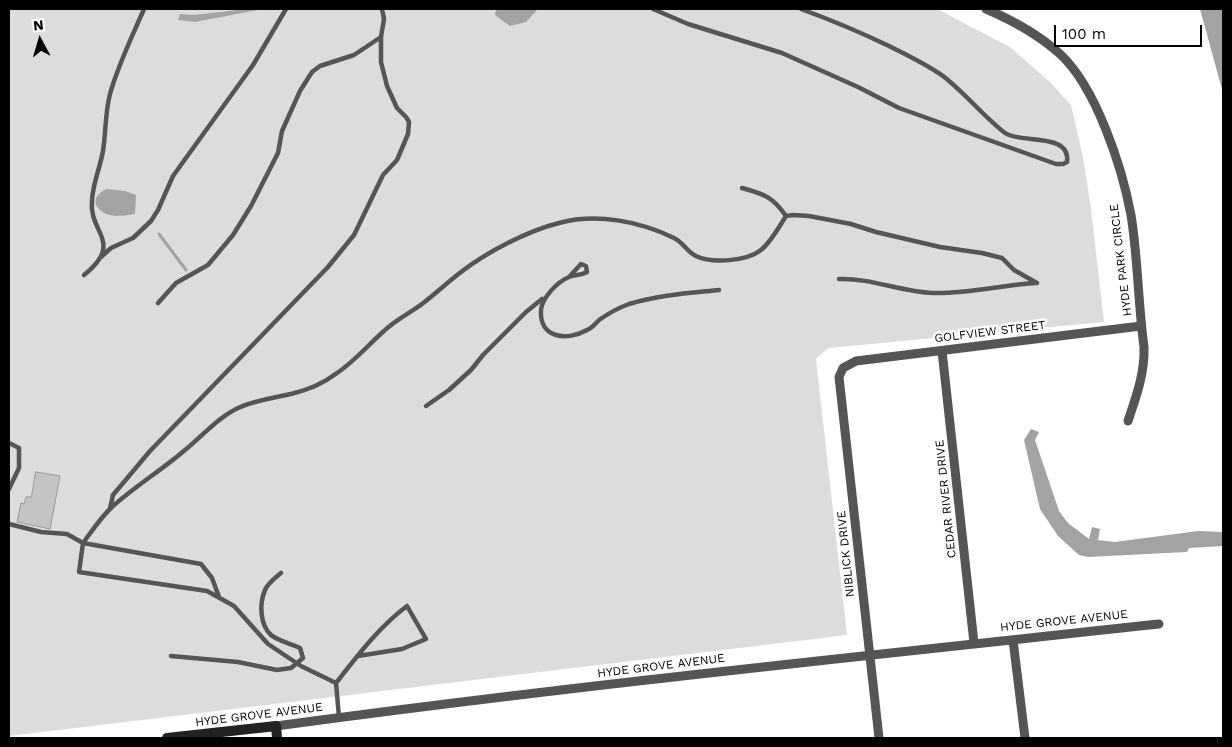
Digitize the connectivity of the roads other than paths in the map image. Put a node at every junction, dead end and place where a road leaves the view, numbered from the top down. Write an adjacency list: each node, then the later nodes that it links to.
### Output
1 (144, 9): 10 (lane)
2 (286, 9): 10 (lane)
3 (382, 9): 7 (lane)
4 (653, 9): 5 (lane)
5 (801, 9)
6 (986, 9): 17 (street, HYDE PARK CIRCLE)
7 (381, 37): 16 (lane); 24 (lane)
8 (742, 188): 9 (lane)
9 (786, 216): 13 (lane); 24 (lane)
10 (101, 257): 11 (lane)
11 (84, 275)
12 (570, 276): 15 (lane)
13 (839, 279)
14 (719, 290): 15 (lane)
15 (546, 296): 20 (lane)
16 (158, 303)
17 (1141, 326): 18 (street, GOLFVIEW STREET); 21 (street, HYDE PARK CIRCLE)
18 (942, 351): 19 (street, GOLFVIEW STREET); 31 (street, CEDAR RIVER DRIVE)
19 (843, 368): 32 (street, NIBLICK DRIVE)
20 (426, 406)
21 (1128, 421)
22 (9, 443): 23 (lane)
23 (9, 489)
24 (110, 508): 26 (lane)
25 (9, 524): 26 (lane)
26 (83, 543): 28 (lane); 28 (lane)
27 (281, 573): 35 (lane)
28 (219, 597): 35 (lane)
29 (1159, 624): 30 (street, HYDE GROVE AVENUE)
30 (1013, 640): 31 (street, HYDE GROVE AVENUE); 42 (street)
31 (974, 643): 32 (street, HYDE GROVE AVENUE)
32 (869, 654): 37 (street, HYDE GROVE AVENUE); 41 (street, NIBLICK DRIVE)
33 (171, 656): 35 (lane)
34 (358, 656): 34 (lane); 36 (lane)
35 (296, 663): 36 (lane)
36 (336, 683): 37 (lane)
37 (339, 718): 38 (street, HYDE GROVE AVENUE)
38 (276, 726): 39 (street, HYDE GROVE AVENUE); 40 (street)
39 (167, 738)
40 (277, 738)
41 (879, 738)
42 (1025, 738)

